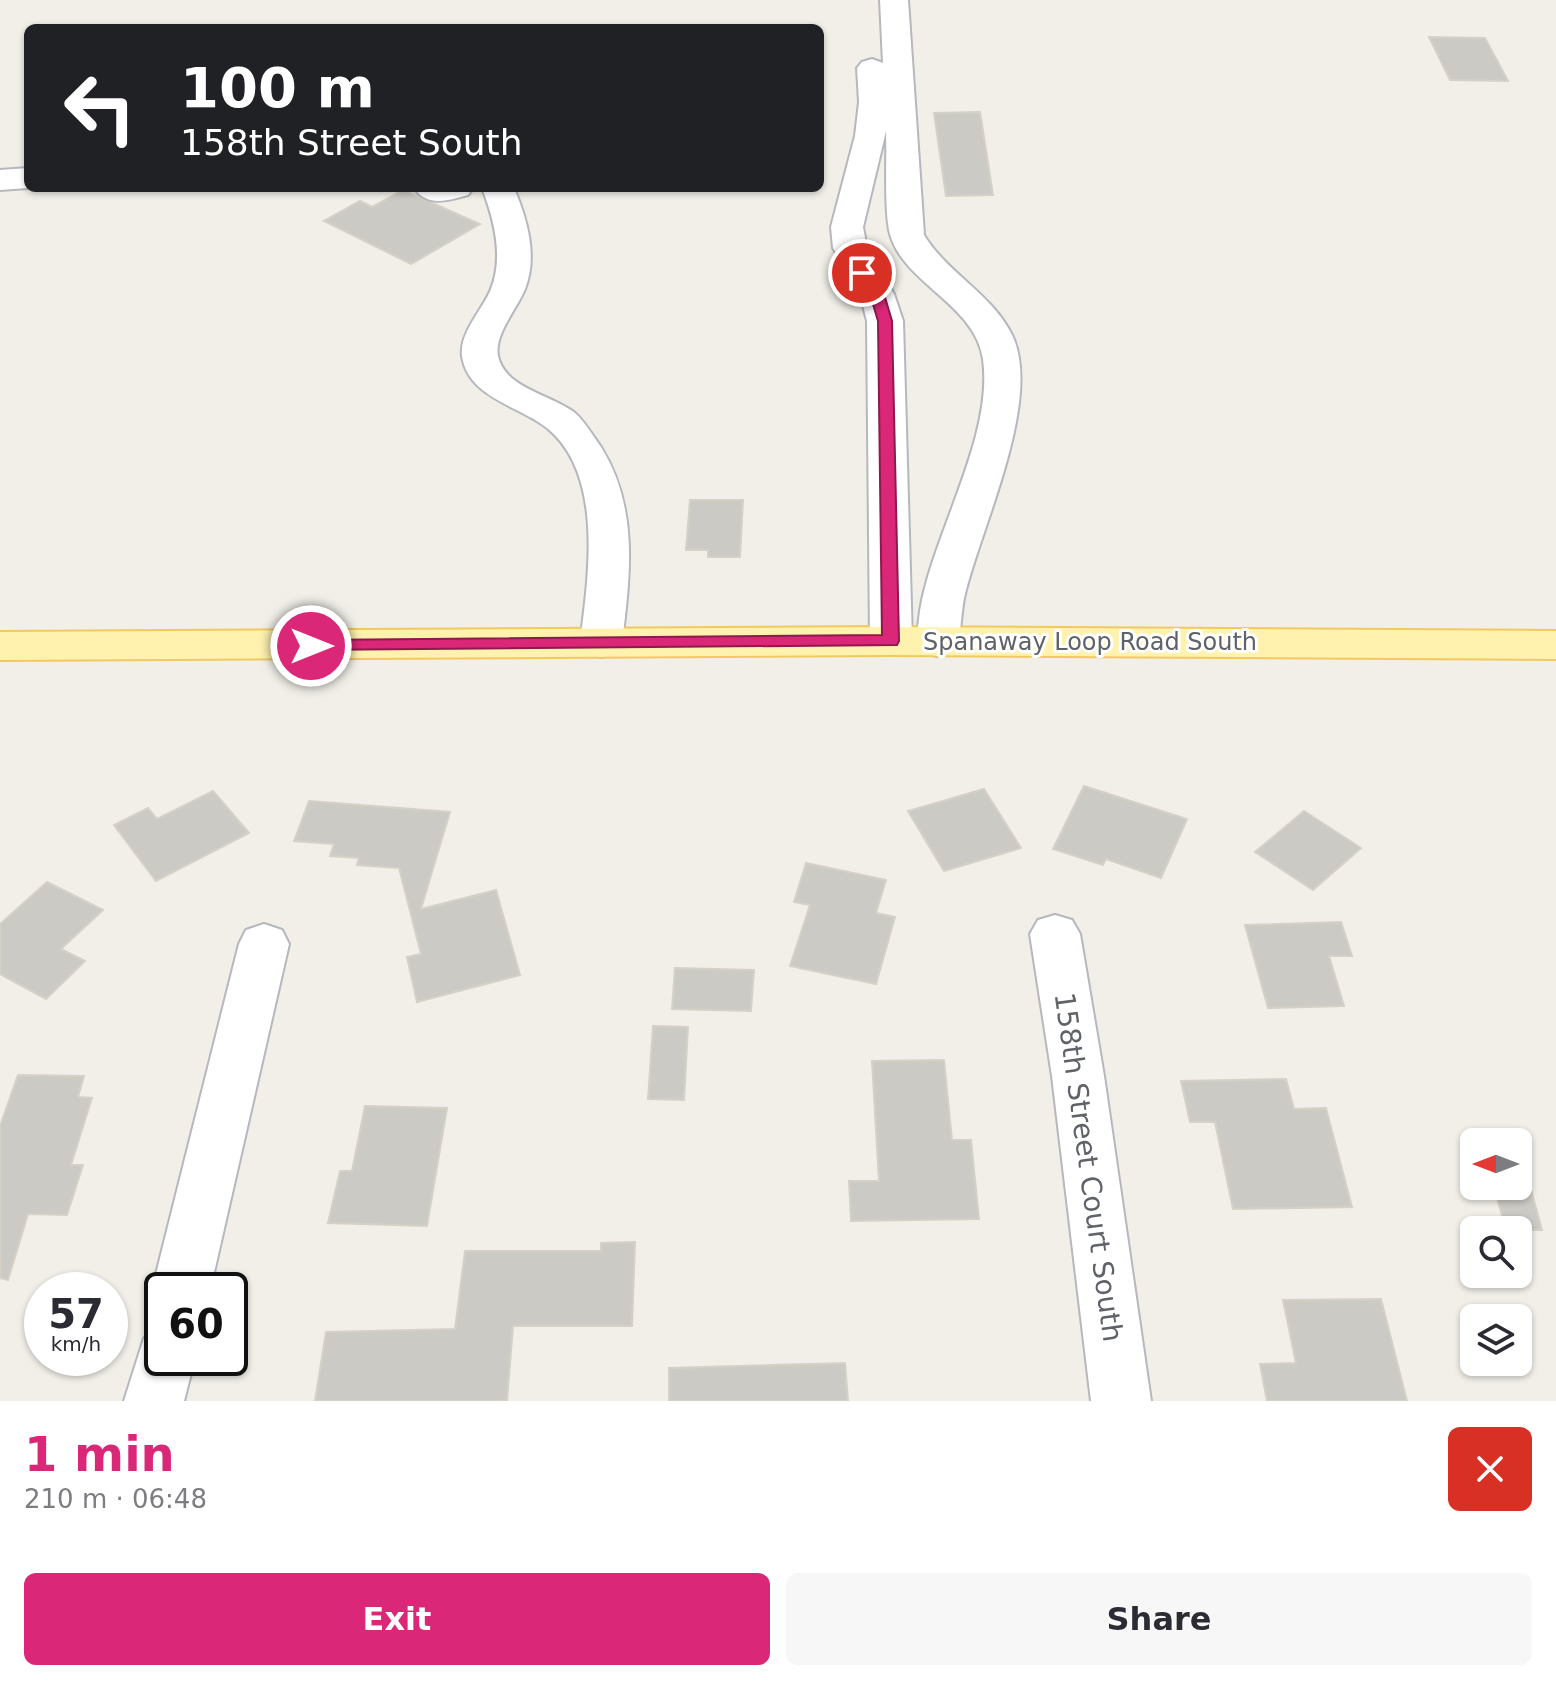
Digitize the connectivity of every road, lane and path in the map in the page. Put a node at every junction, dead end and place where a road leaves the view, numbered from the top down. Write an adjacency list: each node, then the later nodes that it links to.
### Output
1 (894, 0): 7 (street)
2 (871, 53): 6 (street)
3 (24, 178): 4 (street)
4 (0, 180)
5 (500, 192): 8 (street)
6 (891, 641): 7 (main road, Spanaway Loop Road South); 8 (main road, Spanaway Loop Road South)
7 (937, 642): 9 (main road, Spanaway Loop Road South)
8 (601, 643): 10 (main road, Spanaway Loop Road South)
9 (1556, 645)
10 (0, 646)
11 (1055, 934): 16 (street, 158th Street Court South)
12 (264, 944): 13 (street)
13 (185, 1272)
14 (160, 1376): 15 (street)
15 (154, 1401)
16 (1121, 1401)

